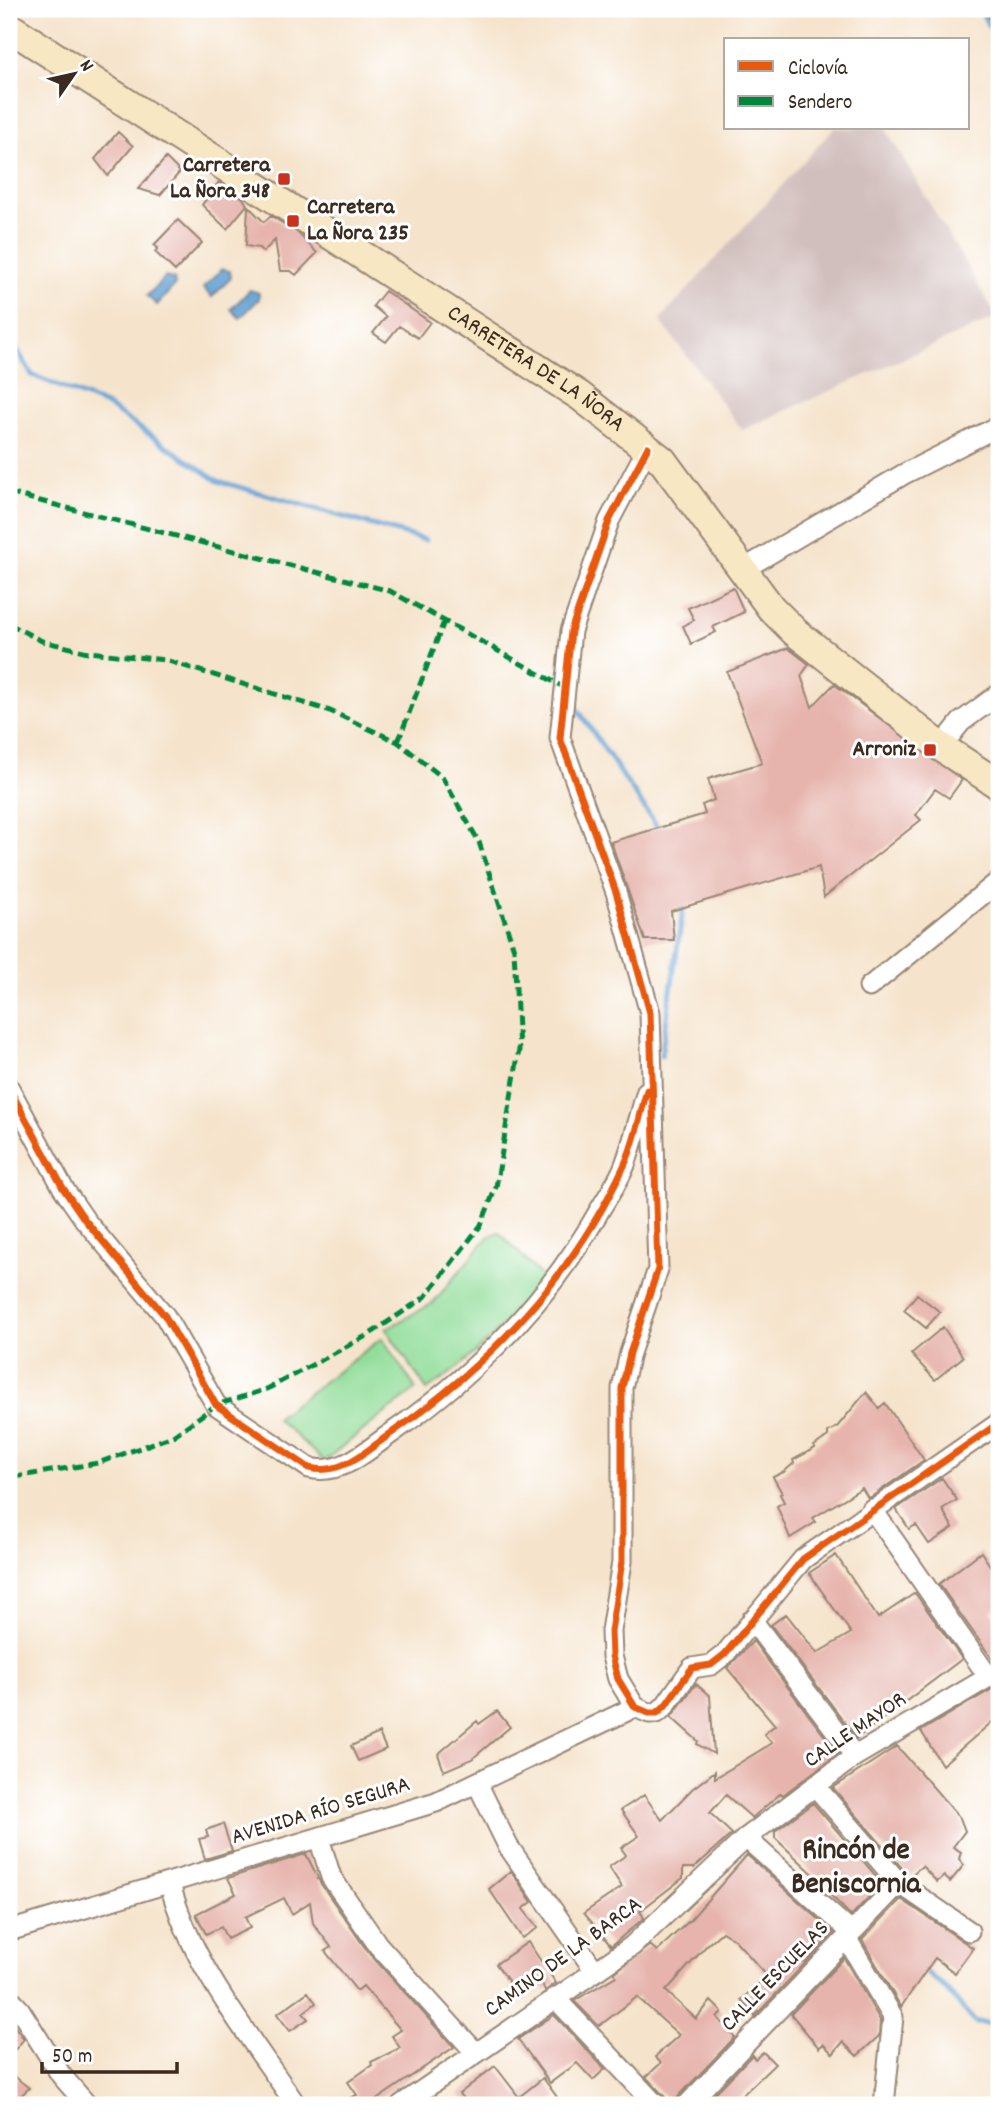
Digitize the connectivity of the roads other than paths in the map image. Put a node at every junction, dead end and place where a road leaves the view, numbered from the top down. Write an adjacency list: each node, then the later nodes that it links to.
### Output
1 (9, 27): 3 (main road, CARRETERA DE LA ÑORA)
2 (999, 426): 4 (street)
3 (648, 447): 4 (main road, CARRETERA DE LA ÑORA); 10 (street)
4 (742, 570): 6 (main road, CARRETERA DE LA ÑORA)
5 (999, 694): 6 (street)
6 (941, 747): 7 (main road, CARRETERA DE LA ÑORA)
7 (999, 785)
8 (999, 881): 9 (street)
9 (869, 987)
10 (652, 1074): 11 (street); 16 (street)
11 (9, 1087)
12 (999, 1423): 13 (street)
13 (872, 1509): 14 (street); 15 (street)
14 (752, 1620): 16 (street); 17 (street)
15 (994, 1673): 17 (street, CALLE MAYOR)
16 (635, 1707): 18 (street, AVENIDA RÍO SEGURA)
17 (855, 1756): 19 (street, CALLE MAYOR)
18 (477, 1783): 20 (street, AVENIDA RÍO SEGURA); 27 (street)
19 (816, 1787): 21 (street, CALLE MAYOR); 22 (street)
20 (318, 1838): 23 (street, AVENIDA RÍO SEGURA); 30 (street)
21 (746, 1838): 26 (street); 27 (street, CAMINO DE LA BARCA)
22 (899, 1883): 25 (street); 26 (street, CALLE ESCUELAS)
23 (170, 1884): 24 (street, AVENIDA RÍO SEGURA); 32 (street)
24 (9, 1931)
25 (969, 1931)
26 (849, 1936): 35 (street, CALLE ESCUELAS); 36 (street)
27 (595, 1971): 29 (street, CAMINO DE LA BARCA)
28 (9, 1998): 31 (street)
29 (555, 1998): 30 (street, CAMINO DE LA BARCA); 34 (street)
30 (476, 2053): 33 (street, CAMINO DE LA BARCA)
31 (87, 2105)
32 (296, 2105)
33 (401, 2105)
34 (656, 2105)
35 (687, 2105)
36 (884, 2105)

